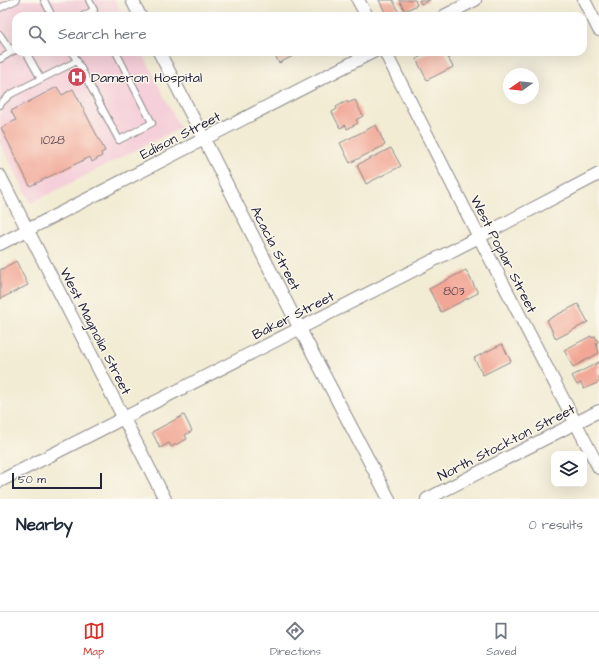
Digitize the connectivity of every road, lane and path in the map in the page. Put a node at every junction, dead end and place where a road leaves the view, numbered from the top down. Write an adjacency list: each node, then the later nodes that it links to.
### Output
1 (16, 0): 8 (lane)
2 (44, 0): 9 (lane)
3 (89, 0): 10 (lane)
4 (132, 0): 11 (street)
5 (358, 0): 12 (street)
6 (475, 0): 13 (street)
7 (584, 0): 14 (street)
8 (0, 8)
9 (50, 12)
10 (95, 12)
11 (138, 12)
12 (365, 12)
13 (452, 12)
14 (599, 30)
15 (0, 35): 16 (lane)
16 (12, 49)
17 (12, 52): 24 (lane)
18 (28, 56): 26 (lane)
19 (74, 56): 25 (lane)
20 (118, 56): 25 (lane)
21 (161, 56): 28 (street, Acacia Street)
22 (365, 56): 28 (street, Edison Street)
23 (387, 56): 32 (street, West Poplar Street)
24 (0, 59)
25 (77, 61): 26 (lane)
26 (41, 80): 27 (lane)
27 (1, 101)
28 (204, 139): 31 (street, Edison Street); 34 (street, Acacia Street)
29 (599, 174): 32 (street, Baker Street)
30 (0, 176): 31 (street, West Magnolia Street)
31 (28, 230): 33 (street, Edison Street); 36 (street, West Magnolia Street)
32 (479, 237): 34 (street, Baker Street); 37 (street, West Poplar Street)
33 (0, 244)
34 (300, 328): 36 (street, Baker Street); 41 (street, Acacia Street)
35 (599, 411): 37 (street, North Stockton Street)
36 (124, 418): 39 (street, Baker Street); 40 (street, West Magnolia Street)
37 (576, 423): 38 (street, West Poplar Street); 42 (street, North Stockton Street)
38 (599, 468)
39 (0, 481)
40 (165, 499)
41 (389, 499)
42 (427, 499)

